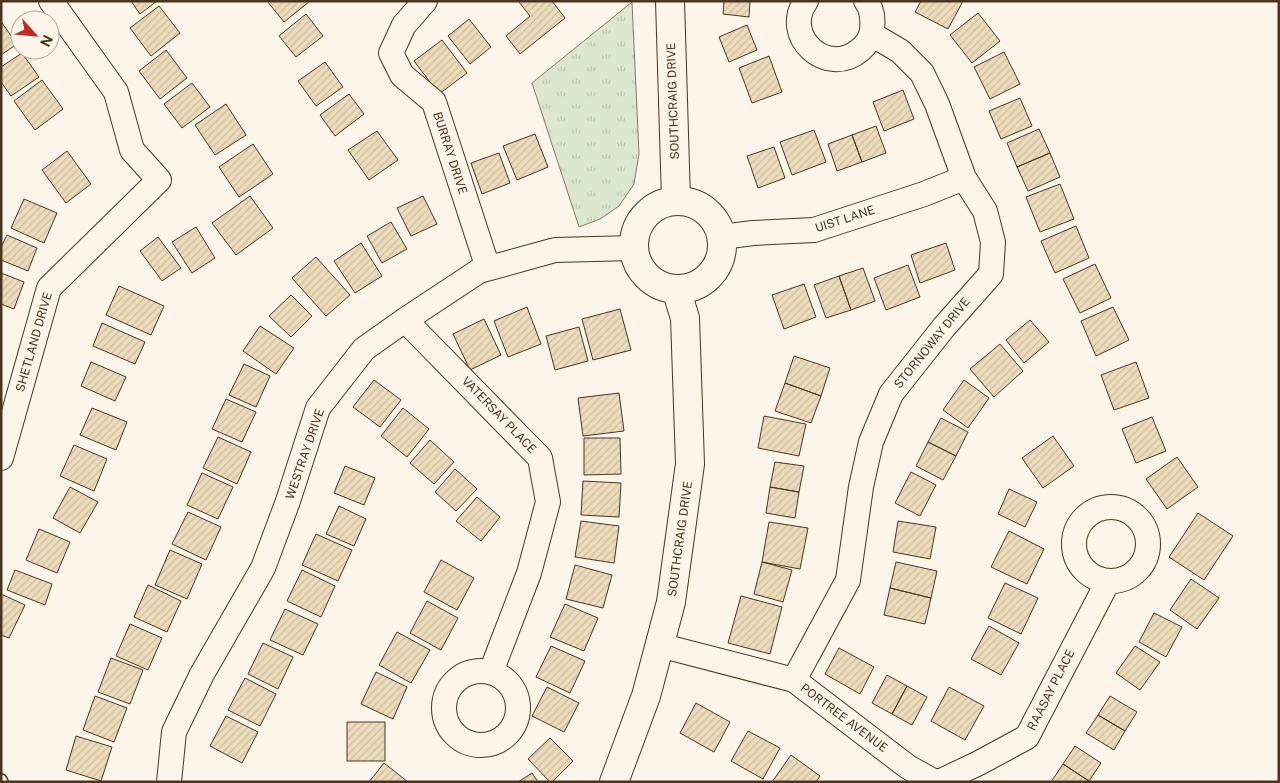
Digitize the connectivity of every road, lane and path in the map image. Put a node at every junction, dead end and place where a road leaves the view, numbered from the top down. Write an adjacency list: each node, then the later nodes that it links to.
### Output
1 (51, 1): 14 (street, SHETLAND DRIVE)
2 (425, 1): 11 (street, BURRAY DRIVE)
3 (670, 1): 8 (street, SOUTHCRAIG DRIVE)
4 (806, 1): 6 (street)
5 (866, 1): 6 (street)
6 (871, 34): 7 (street, STORNOWAY DRIVE)
7 (964, 178): 9 (street, UIST LANE); 18 (street, STORNOWAY DRIVE)
8 (676, 200): 9 (street); 10 (street)
9 (722, 237): 12 (street)
10 (634, 248): 11 (street, WESTRAY DRIVE); 12 (street)
11 (490, 268): 13 (street, WESTRAY DRIVE)
12 (676, 289): 16 (street, SOUTHCRAIG DRIVE)
13 (405, 320): 17 (street, VATERSAY PLACE); 19 (street, WESTRAY DRIVE)
14 (1, 457)
15 (1105, 581): 22 (street, RAASAY PLACE)
16 (659, 646): 18 (street, PORTREE AVENUE); 20 (street, SOUTHCRAIG DRIVE)
17 (491, 672)
18 (794, 680): 21 (street, PORTREE AVENUE)
19 (169, 782)
20 (614, 782)
21 (935, 782)
22 (939, 782)

